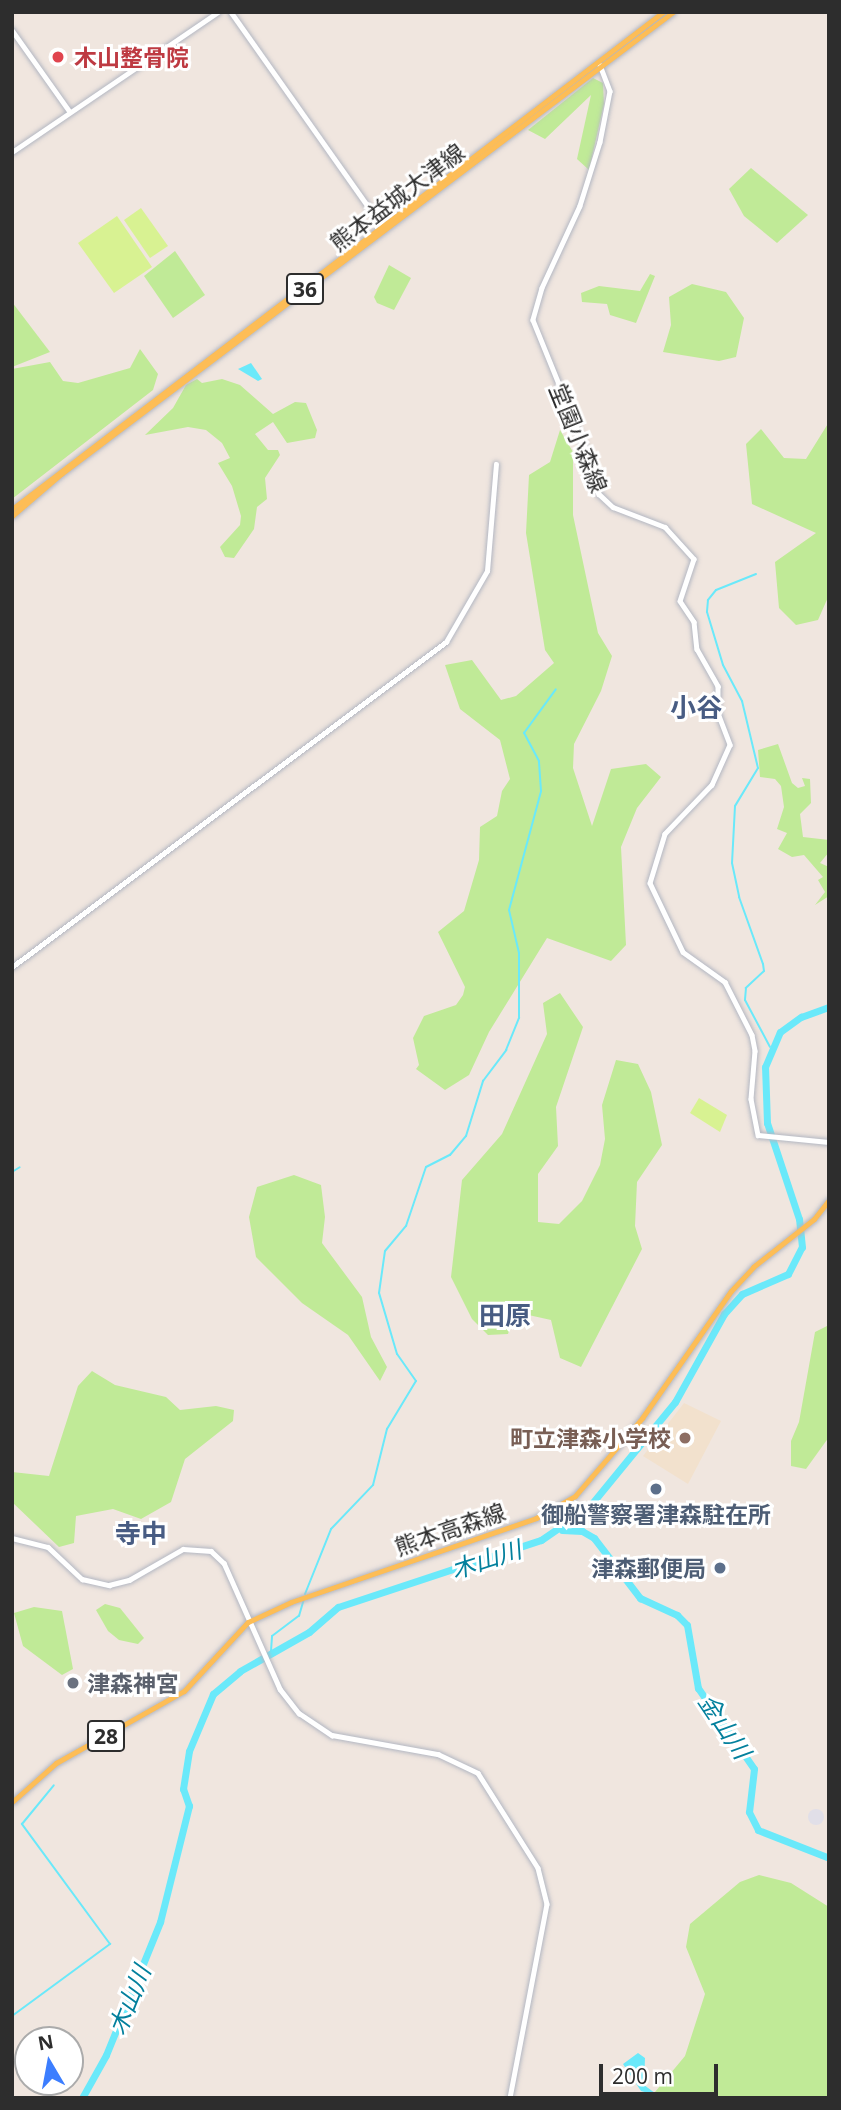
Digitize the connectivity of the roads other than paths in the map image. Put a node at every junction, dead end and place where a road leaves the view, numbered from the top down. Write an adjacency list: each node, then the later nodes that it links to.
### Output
1 (218, 12): 7 (street)
2 (231, 12): 9 (street)
3 (663, 12): 6 (main road, 熊本益城大津線 / 36)
4 (673, 12): 6 (main road, 熊本益城大津線 / 36)
5 (12, 30): 7 (street)
6 (599, 64): 9 (main road, 熊本益城大津線 / 36); 14 (street, 堂園小森線)
7 (71, 112): 8 (street)
8 (13, 150)
9 (383, 229): 11 (main road, 熊本益城大津線 / 36); 12 (main road, 熊本益城大津線 / 36)
10 (496, 464): 13 (street)
11 (12, 509)
12 (12, 516)
13 (12, 967)
14 (829, 1142)
15 (829, 1200): 17 (main road, 熊本高森線 / 28)
16 (12, 1538): 17 (street)
17 (248, 1622): 18 (main road, 熊本高森線 / 28); 19 (street)
18 (12, 1802)
19 (510, 2098)

